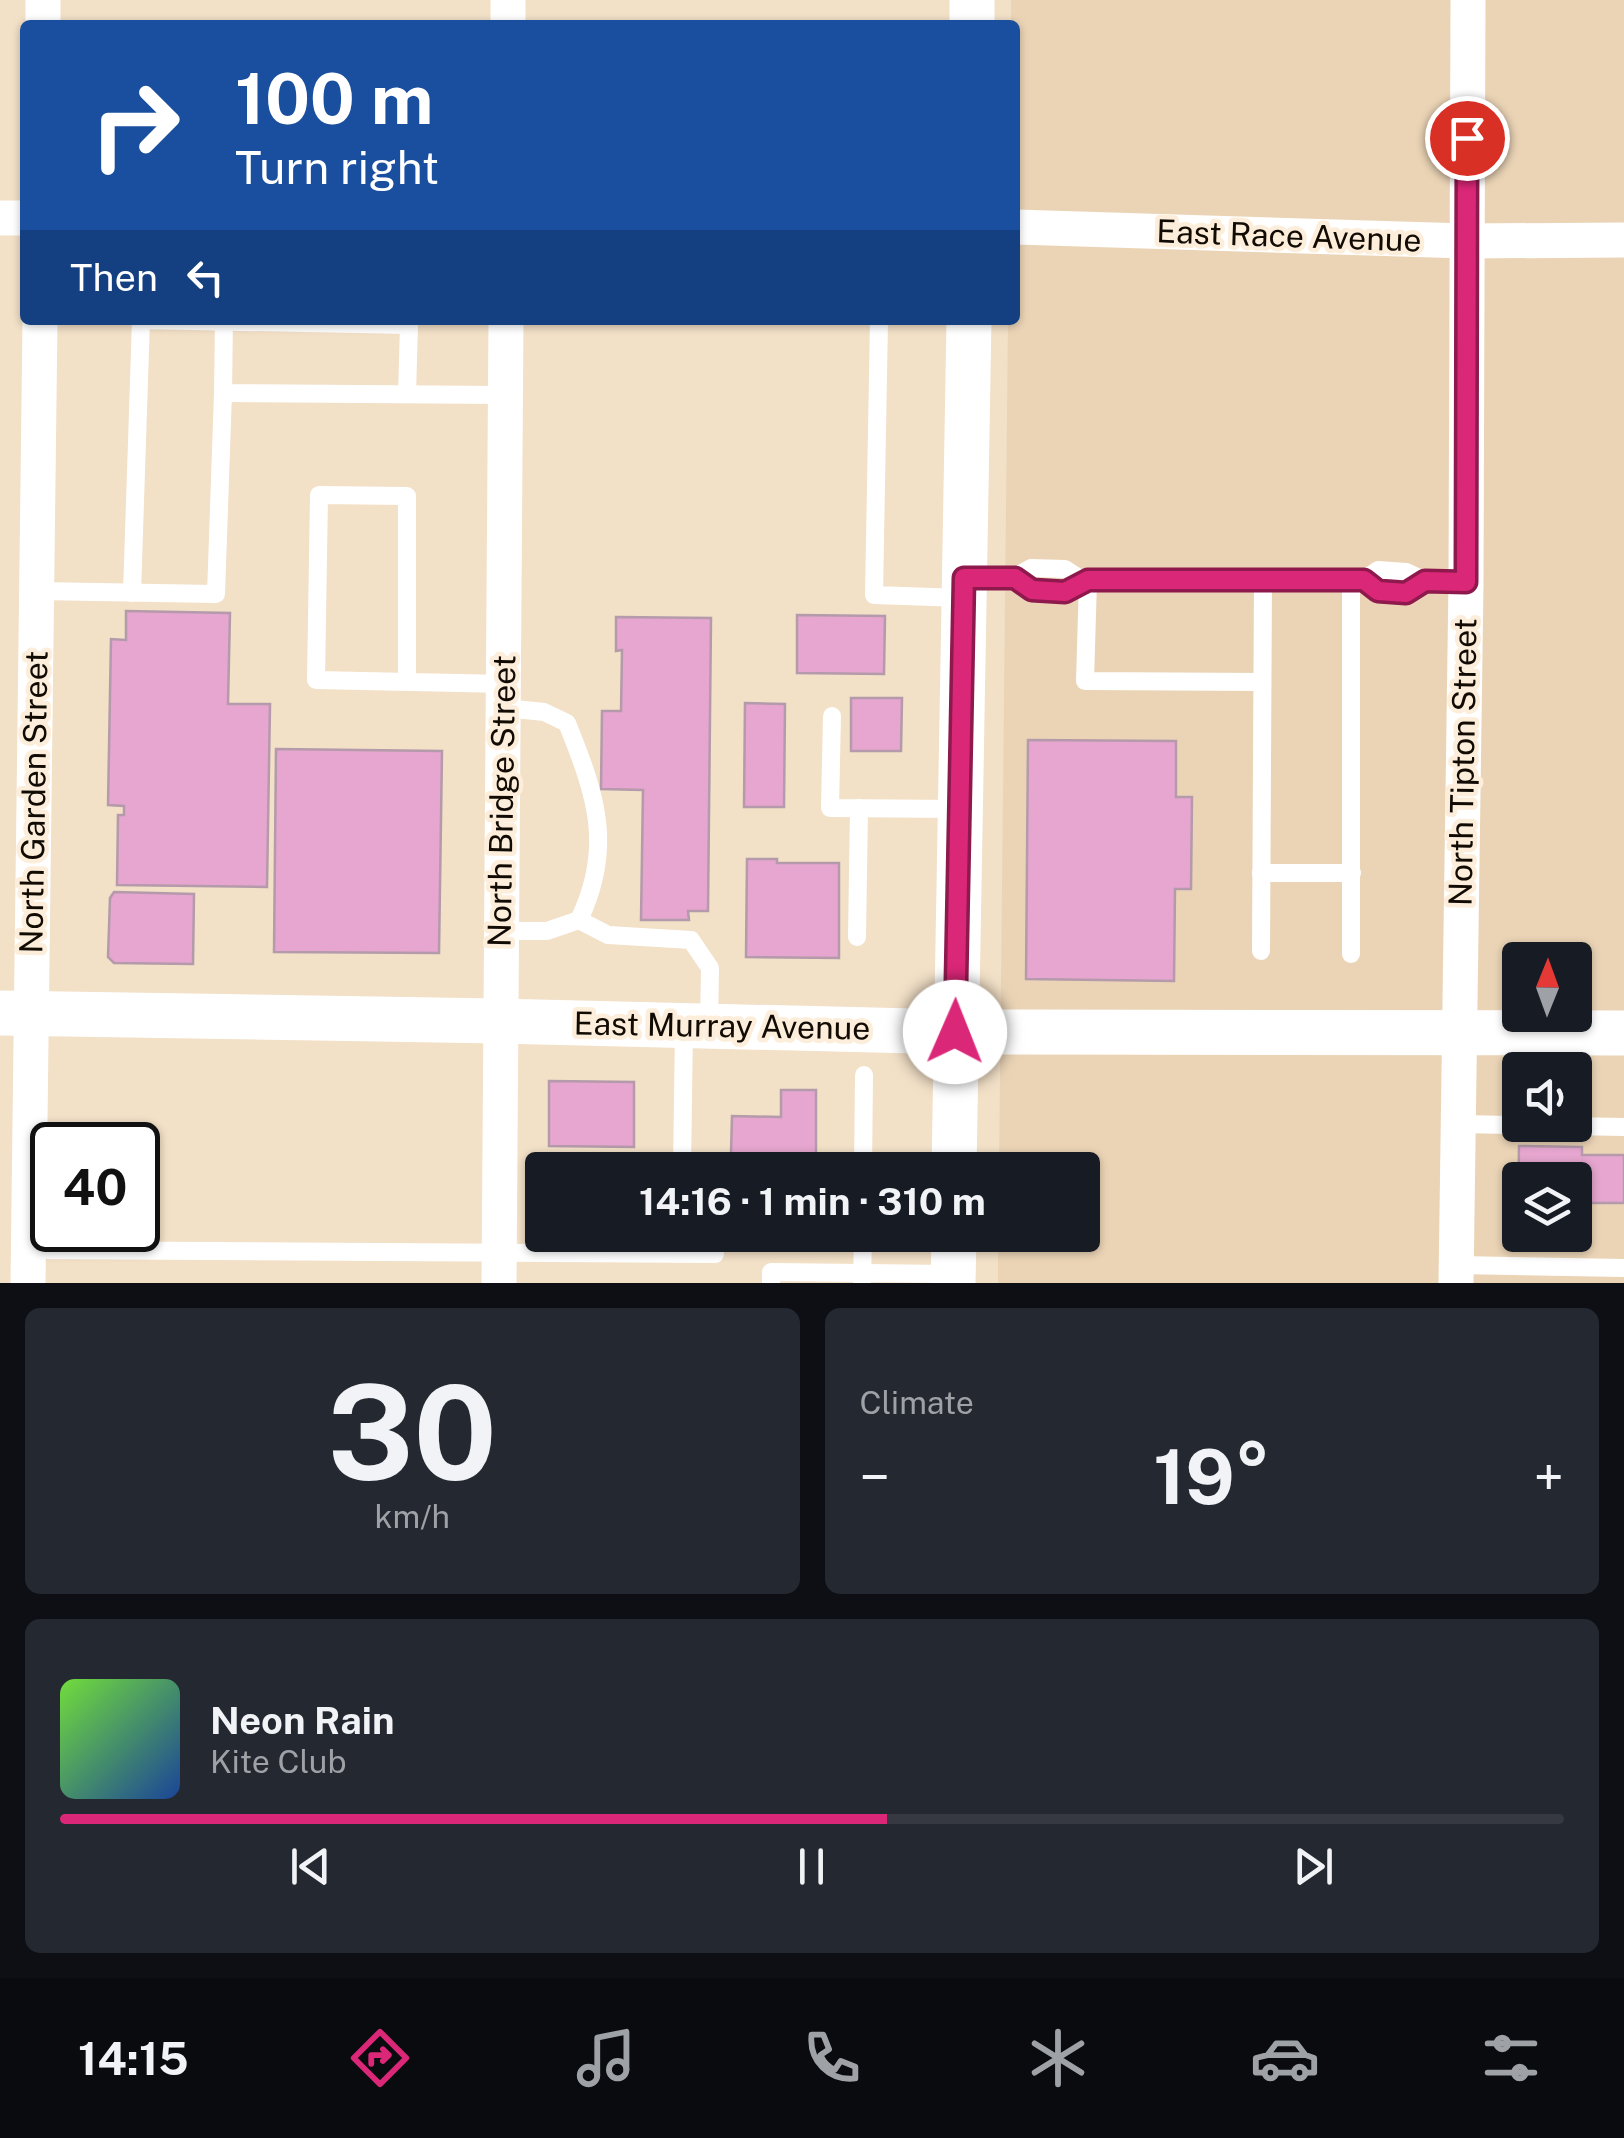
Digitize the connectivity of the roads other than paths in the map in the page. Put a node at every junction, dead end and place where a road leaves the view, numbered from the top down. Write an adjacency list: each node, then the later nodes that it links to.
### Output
1 (1468, 0): 4 (street, North Tipton Street)
2 (1020, 228): 4 (street, East Race Avenue)
3 (1624, 240): 4 (street, East Race Avenue)
4 (1466, 241): 18 (street, North Tipton Street)
5 (40, 325): 20 (street, North Garden Street)
6 (141, 325): 21 (lane)
7 (224, 325): 12 (lane)
8 (409, 325): 13 (lane)
9 (506, 325): 14 (street, North Bridge Street)
10 (880, 325): 19 (lane)
11 (969, 325): 19 (street)
12 (223, 393): 13 (lane); 21 (lane)
13 (407, 394): 14 (lane)
14 (504, 394): 24 (street, North Bridge Street)
15 (1085, 580): 17 (lane); 19 (lane); 23 (lane)
16 (1358, 580): 17 (lane); 18 (lane); 29 (lane)
17 (1263, 581): 23 (lane)
18 (1466, 582): 38 (street, North Tipton Street)
19 (964, 588): 27 (street)
20 (37, 591): 21 (lane); 35 (street, North Garden Street)
21 (132, 592)
22 (407, 681): 22 (lane); 24 (lane)
23 (1262, 682): 28 (lane)
24 (505, 696): 30 (lane); 31 (street, North Bridge Street)
25 (832, 716): 26 (lane)
26 (859, 808): 27 (lane); 32 (lane)
27 (960, 809): 39 (street)
28 (1262, 873): 29 (lane); 33 (lane)
29 (1352, 873): 34 (lane)
30 (580, 920): 31 (lane); 37 (lane)
31 (500, 931): 36 (street, North Bridge Street)
32 (858, 937)
33 (1261, 951)
34 (1350, 954)
35 (16, 1014): 36 (street, East Murray Avenue); 52 (street, North Garden Street)
36 (498, 1021): 37 (street, East Murray Avenue); 53 (street, North Bridge Street)
37 (696, 1026): 39 (street, East Murray Avenue); 44 (lane)
38 (1459, 1031): 39 (street, East Murray Avenue); 40 (street, East Murray Avenue); 42 (street, North Tipton Street)
39 (955, 1032): 46 (street)
40 (1624, 1033)
41 (864, 1075): 45 (lane)
42 (1458, 1124): 43 (lane); 55 (street, North Tipton Street)
43 (1624, 1127)
44 (684, 1152)
45 (863, 1152)
46 (954, 1152)
47 (623, 1252): 53 (lane)
48 (707, 1252): 50 (lane)
49 (862, 1252): 56 (lane)
50 (715, 1254)
51 (953, 1264): 56 (lane)
52 (28, 1266): 53 (lane)
53 (499, 1267)
54 (1624, 1268): 55 (lane)
55 (1456, 1274)
56 (862, 1278): 57 (lane)
57 (771, 1283)

